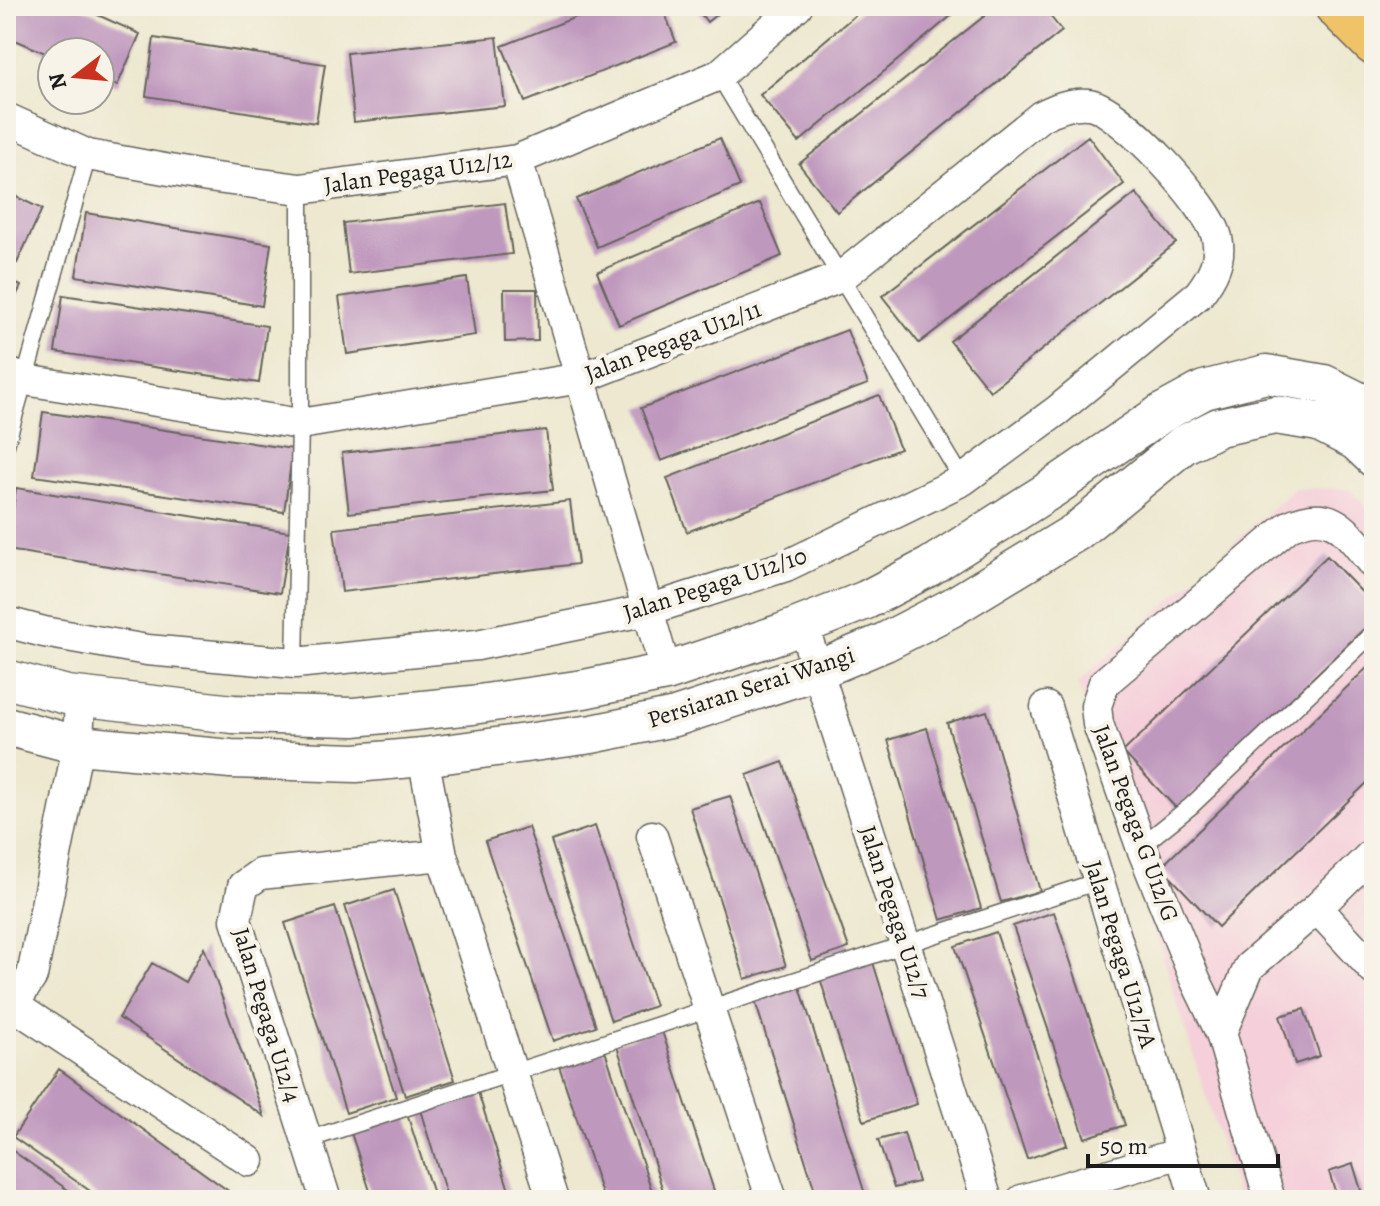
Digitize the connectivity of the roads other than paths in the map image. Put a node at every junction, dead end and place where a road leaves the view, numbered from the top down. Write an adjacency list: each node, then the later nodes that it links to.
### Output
1 (797, 6): 4 (street, Jalan Pegaga U12/12)
2 (1337, 6): 3 (highway)
3 (1374, 43)
4 (719, 75): 7 (street, Jalan Pegaga U12/12); 10 (lane)
5 (6, 118): 6 (street, Jalan Pegaga U12/12)
6 (88, 155): 9 (street, Jalan Pegaga U12/12); 11 (lane)
7 (517, 160): 9 (street, Jalan Pegaga U12/12); 12 (street)
8 (1167, 165): 10 (street, Jalan Pegaga U12/11); 17 (street, Jalan Pegaga U12/10)
9 (300, 189): 14 (lane)
10 (841, 277): 12 (street, Jalan Pegaga U12/11); 17 (lane)
11 (16, 376): 14 (street, Jalan Pegaga U12/11); 15 (lane)
12 (581, 378): 14 (street, Jalan Pegaga U12/11); 19 (street)
13 (1374, 409): 21 (street, Persiaran Serai Wangi)
14 (300, 424): 23 (lane)
15 (6, 445)
16 (1374, 458): 24 (street, Persiaran Serai Wangi)
17 (963, 480): 19 (street, Jalan Pegaga U12/10)
18 (1374, 565): 33 (street, Jalan Pegaga G U12/G)
19 (648, 610): 23 (street, Jalan Pegaga U12/10); 25 (street)
20 (6, 622): 23 (street, Jalan Pegaga U12/10)
21 (803, 625): 24 (street, Jalan Pegaga U12/7); 25 (street, Persiaran Serai Wangi)
22 (1374, 632): 33 (lane)
23 (295, 663)
24 (818, 670): 31 (street, Persiaran Serai Wangi); 38 (street, Jalan Pegaga U12/7)
25 (666, 672): 27 (street, Persiaran Serai Wangi)
26 (6, 679): 27 (street, Persiaran Serai Wangi)
27 (80, 697): 30 (street)
28 (1046, 707): 36 (street, Jalan Pegaga U12/7A)
29 (6, 726): 30 (street, Persiaran Serai Wangi)
30 (78, 745): 31 (street, Persiaran Serai Wangi); 41 (street)
31 (423, 757): 35 (street)
32 (652, 836): 40 (street)
33 (1141, 846): 42 (street, Jalan Pegaga G U12/G)
34 (1374, 852): 37 (street)
35 (442, 855): 43 (street); 44 (street, Jalan Pegaga U12/4)
36 (1099, 881): 38 (lane); 45 (street, Jalan Pegaga U12/7A)
37 (1317, 908): 39 (street); 42 (street)
38 (905, 944): 40 (lane); 50 (street, Jalan Pegaga U12/7)
39 (1374, 970)
40 (709, 1007): 43 (lane); 49 (street)
41 (10, 1010): 46 (street)
42 (1221, 1033): 53 (street, Jalan Pegaga G U12/G)
43 (512, 1072): 44 (lane); 48 (street)
44 (307, 1140): 47 (street, Jalan Pegaga U12/4)
45 (1181, 1153): 51 (street); 52 (street, Jalan Pegaga U12/7A)
46 (249, 1161)
47 (326, 1200)
48 (553, 1200)
49 (772, 1200)
50 (987, 1200)
51 (1022, 1200)
52 (1196, 1200)
53 (1270, 1200)

